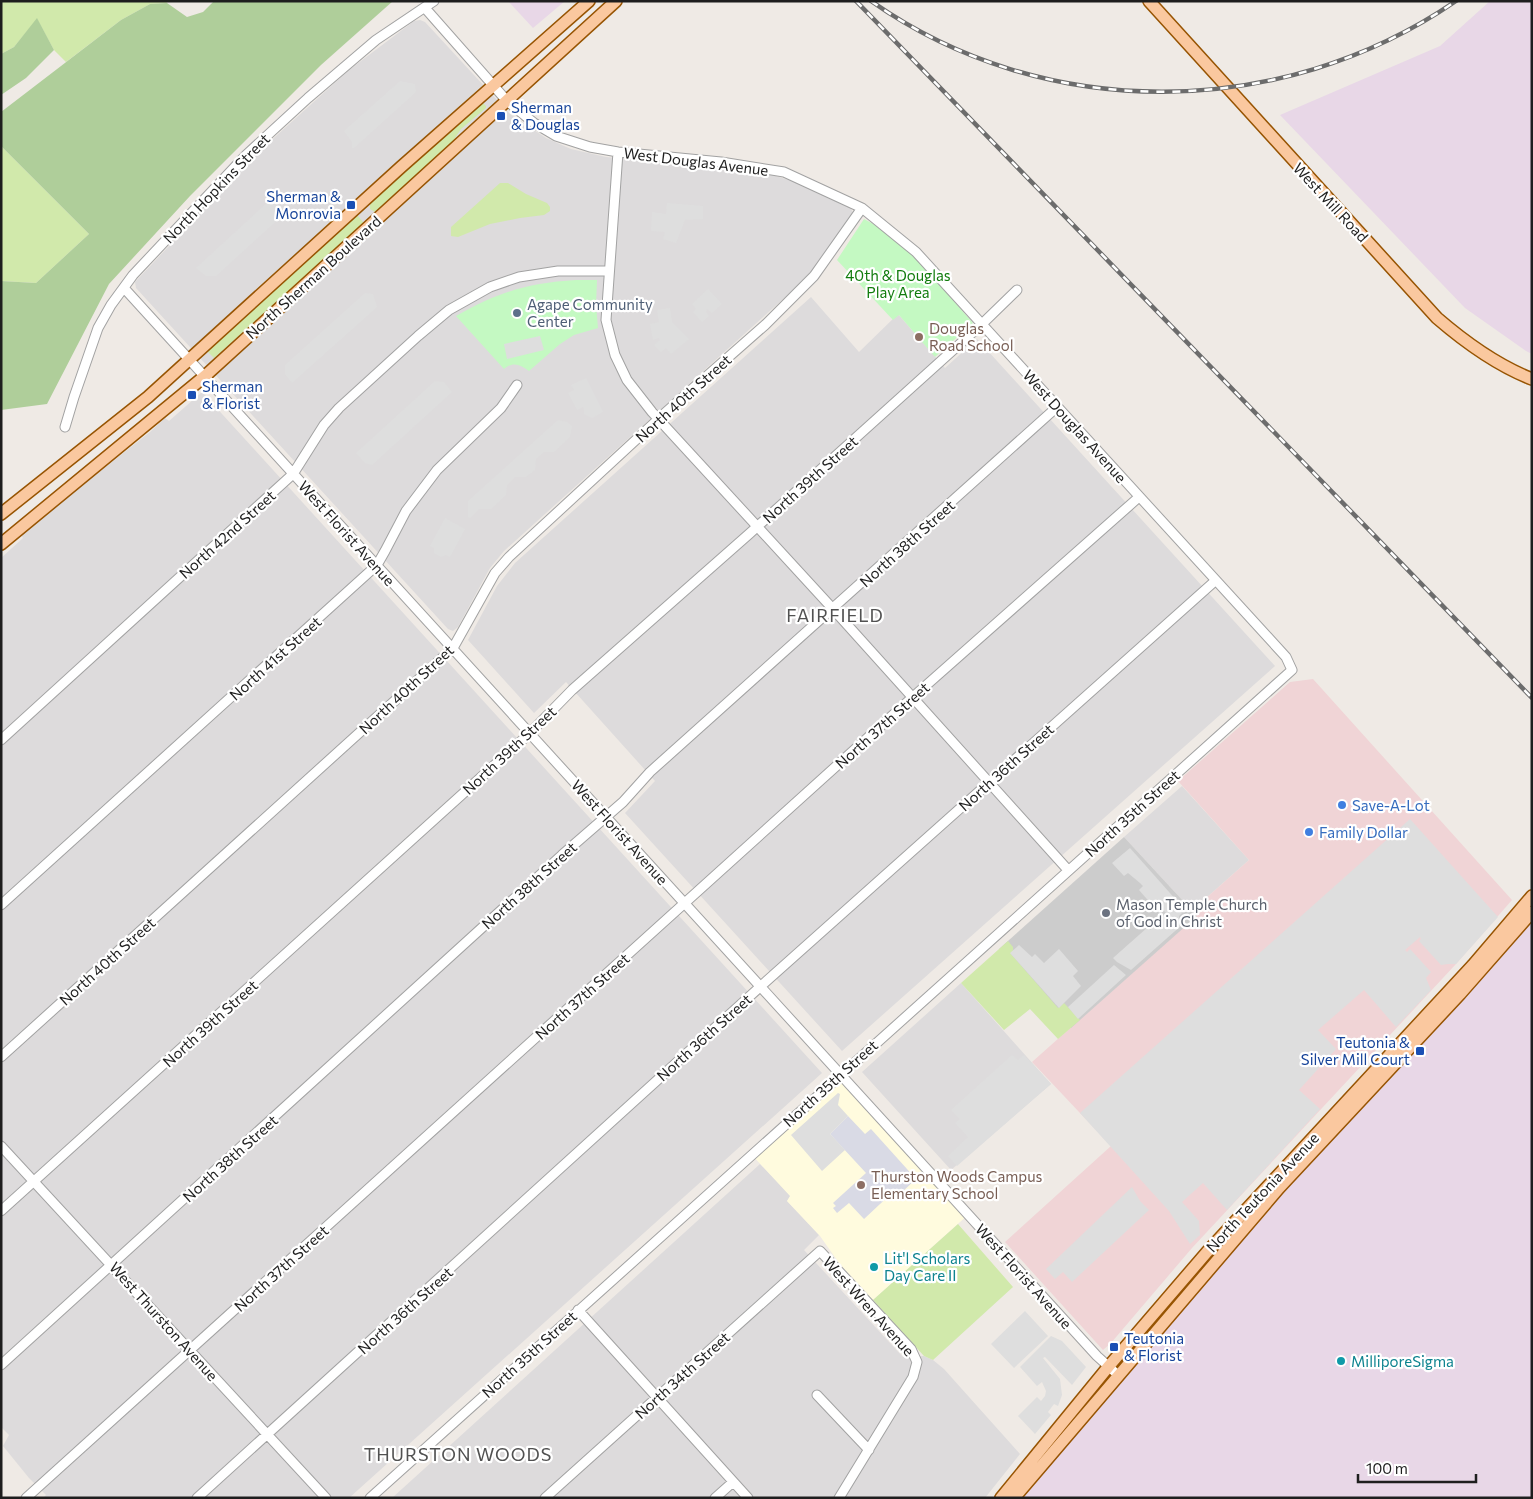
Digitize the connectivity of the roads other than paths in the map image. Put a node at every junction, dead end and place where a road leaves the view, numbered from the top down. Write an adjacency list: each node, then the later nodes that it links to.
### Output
1 (434, 1): 5 (street, North Hopkins Street)
2 (589, 1): 6 (main road, North Sherman Boulevard)
3 (616, 1): 7 (main road, North Sherman Boulevard)
4 (1149, 1): 16 (main road, West Mill Road)
5 (425, 8): 6 (street, West Douglas Avenue); 11 (street, North Hopkins Street)
6 (494, 85): 7 (street, West Douglas Avenue); 14 (main road, North Sherman Boulevard)
7 (507, 100): 8 (street, West Douglas Avenue); 15 (main road, North Sherman Boulevard)
8 (618, 152): 9 (street, West Douglas Avenue); 10 (street)
9 (862, 208): 13 (street, West Douglas Avenue); 19 (street, North 40th Street)
10 (609, 271): 19 (street); 21 (street, North 42nd Street)
11 (124, 288): 14 (street, West Florist Avenue); 20 (street, North Hopkins Street)
12 (1017, 290): 13 (street, North 39th Street)
13 (982, 324): 18 (street, West Douglas Avenue); 24 (street, North 39th Street)
14 (189, 360): 15 (street, West Florist Avenue); 23 (main road, North Sherman Boulevard)
15 (204, 376): 21 (street, West Florist Avenue); 25 (main road, North Sherman Boulevard)
16 (1532, 379)
17 (517, 385): 26 (street, North 41st Street)
18 (1057, 407): 22 (street, West Douglas Avenue); 28 (street, North 38th Street)
19 (658, 418): 24 (street); 29 (street, North 40th Street)
20 (65, 428)
21 (294, 474): 26 (street, West Florist Avenue); 33 (street, North 42nd Street)
22 (1139, 497): 27 (street, West Douglas Avenue); 31 (street, North 37th Street)
23 (1, 514)
24 (756, 527): 28 (street); 32 (street, North 39th Street)
25 (1, 544)
26 (377, 565): 29 (street, West Florist Avenue); 39 (street, North 41st Street)
27 (1215, 581): 30 (street, West Douglas Avenue); 34 (street, North 36th Street)
28 (833, 609): 31 (street); 35 (street, North 38th Street)
29 (453, 648): 32 (street, West Florist Avenue); 42 (street, North 40th Street)
30 (1292, 670): 36 (street, North 35th Street)
31 (912, 697): 34 (street); 38 (street, North 37th Street)
32 (530, 733): 35 (street, West Florist Avenue); 45 (street, North 39th Street)
33 (1, 740)
34 (989, 781): 36 (street); 41 (street, North 36th Street)
35 (606, 817): 38 (street, West Florist Avenue); 48 (street, North 38th Street)
36 (1068, 870): 43 (street, North 35th Street)
37 (1532, 896): 52 (main road, North Teutonia Avenue)
38 (685, 903): 41 (street, West Florist Avenue); 50 (street, North 37th Street)
39 (1, 905)
40 (1532, 912): 53 (main road, North Teutonia Avenue)
41 (761, 986): 43 (street, West Florist Avenue); 56 (street, North 36th Street)
42 (1, 1057)
43 (840, 1074): 49 (street, North 35th Street); 52 (street, West Florist Avenue)
44 (1, 1146): 45 (street, West Thurston Avenue)
45 (34, 1181): 46 (street, North 39th Street); 48 (street, West Thurston Avenue)
46 (1, 1211)
47 (820, 1251): 55 (street, North 34th Street); 57 (street, West Wren Avenue)
48 (113, 1265): 50 (street, West Thurston Avenue); 51 (street, North 38th Street)
49 (578, 1310): 55 (street); 62 (street, North 35th Street)
50 (190, 1349): 56 (street, West Thurston Avenue); 59 (street, North 37th Street)
51 (1, 1365)
52 (1108, 1366): 53 (street, West Florist Avenue); 67 (main road, North Teutonia Avenue)
53 (1118, 1375): 68 (main road, North Teutonia Avenue)
54 (817, 1394): 57 (street)
55 (657, 1398): 58 (street); 63 (street, North 34th Street)
56 (267, 1434): 60 (street, North 36th Street); 61 (street, West Thurston Avenue)
57 (869, 1450): 66 (street)
58 (733, 1482): 64 (street); 65 (street)
59 (26, 1498)
60 (197, 1498)
61 (326, 1498)
62 (370, 1498)
63 (544, 1498)
64 (715, 1498)
65 (748, 1498)
66 (839, 1498)
67 (1002, 1498)
68 (1014, 1498)

